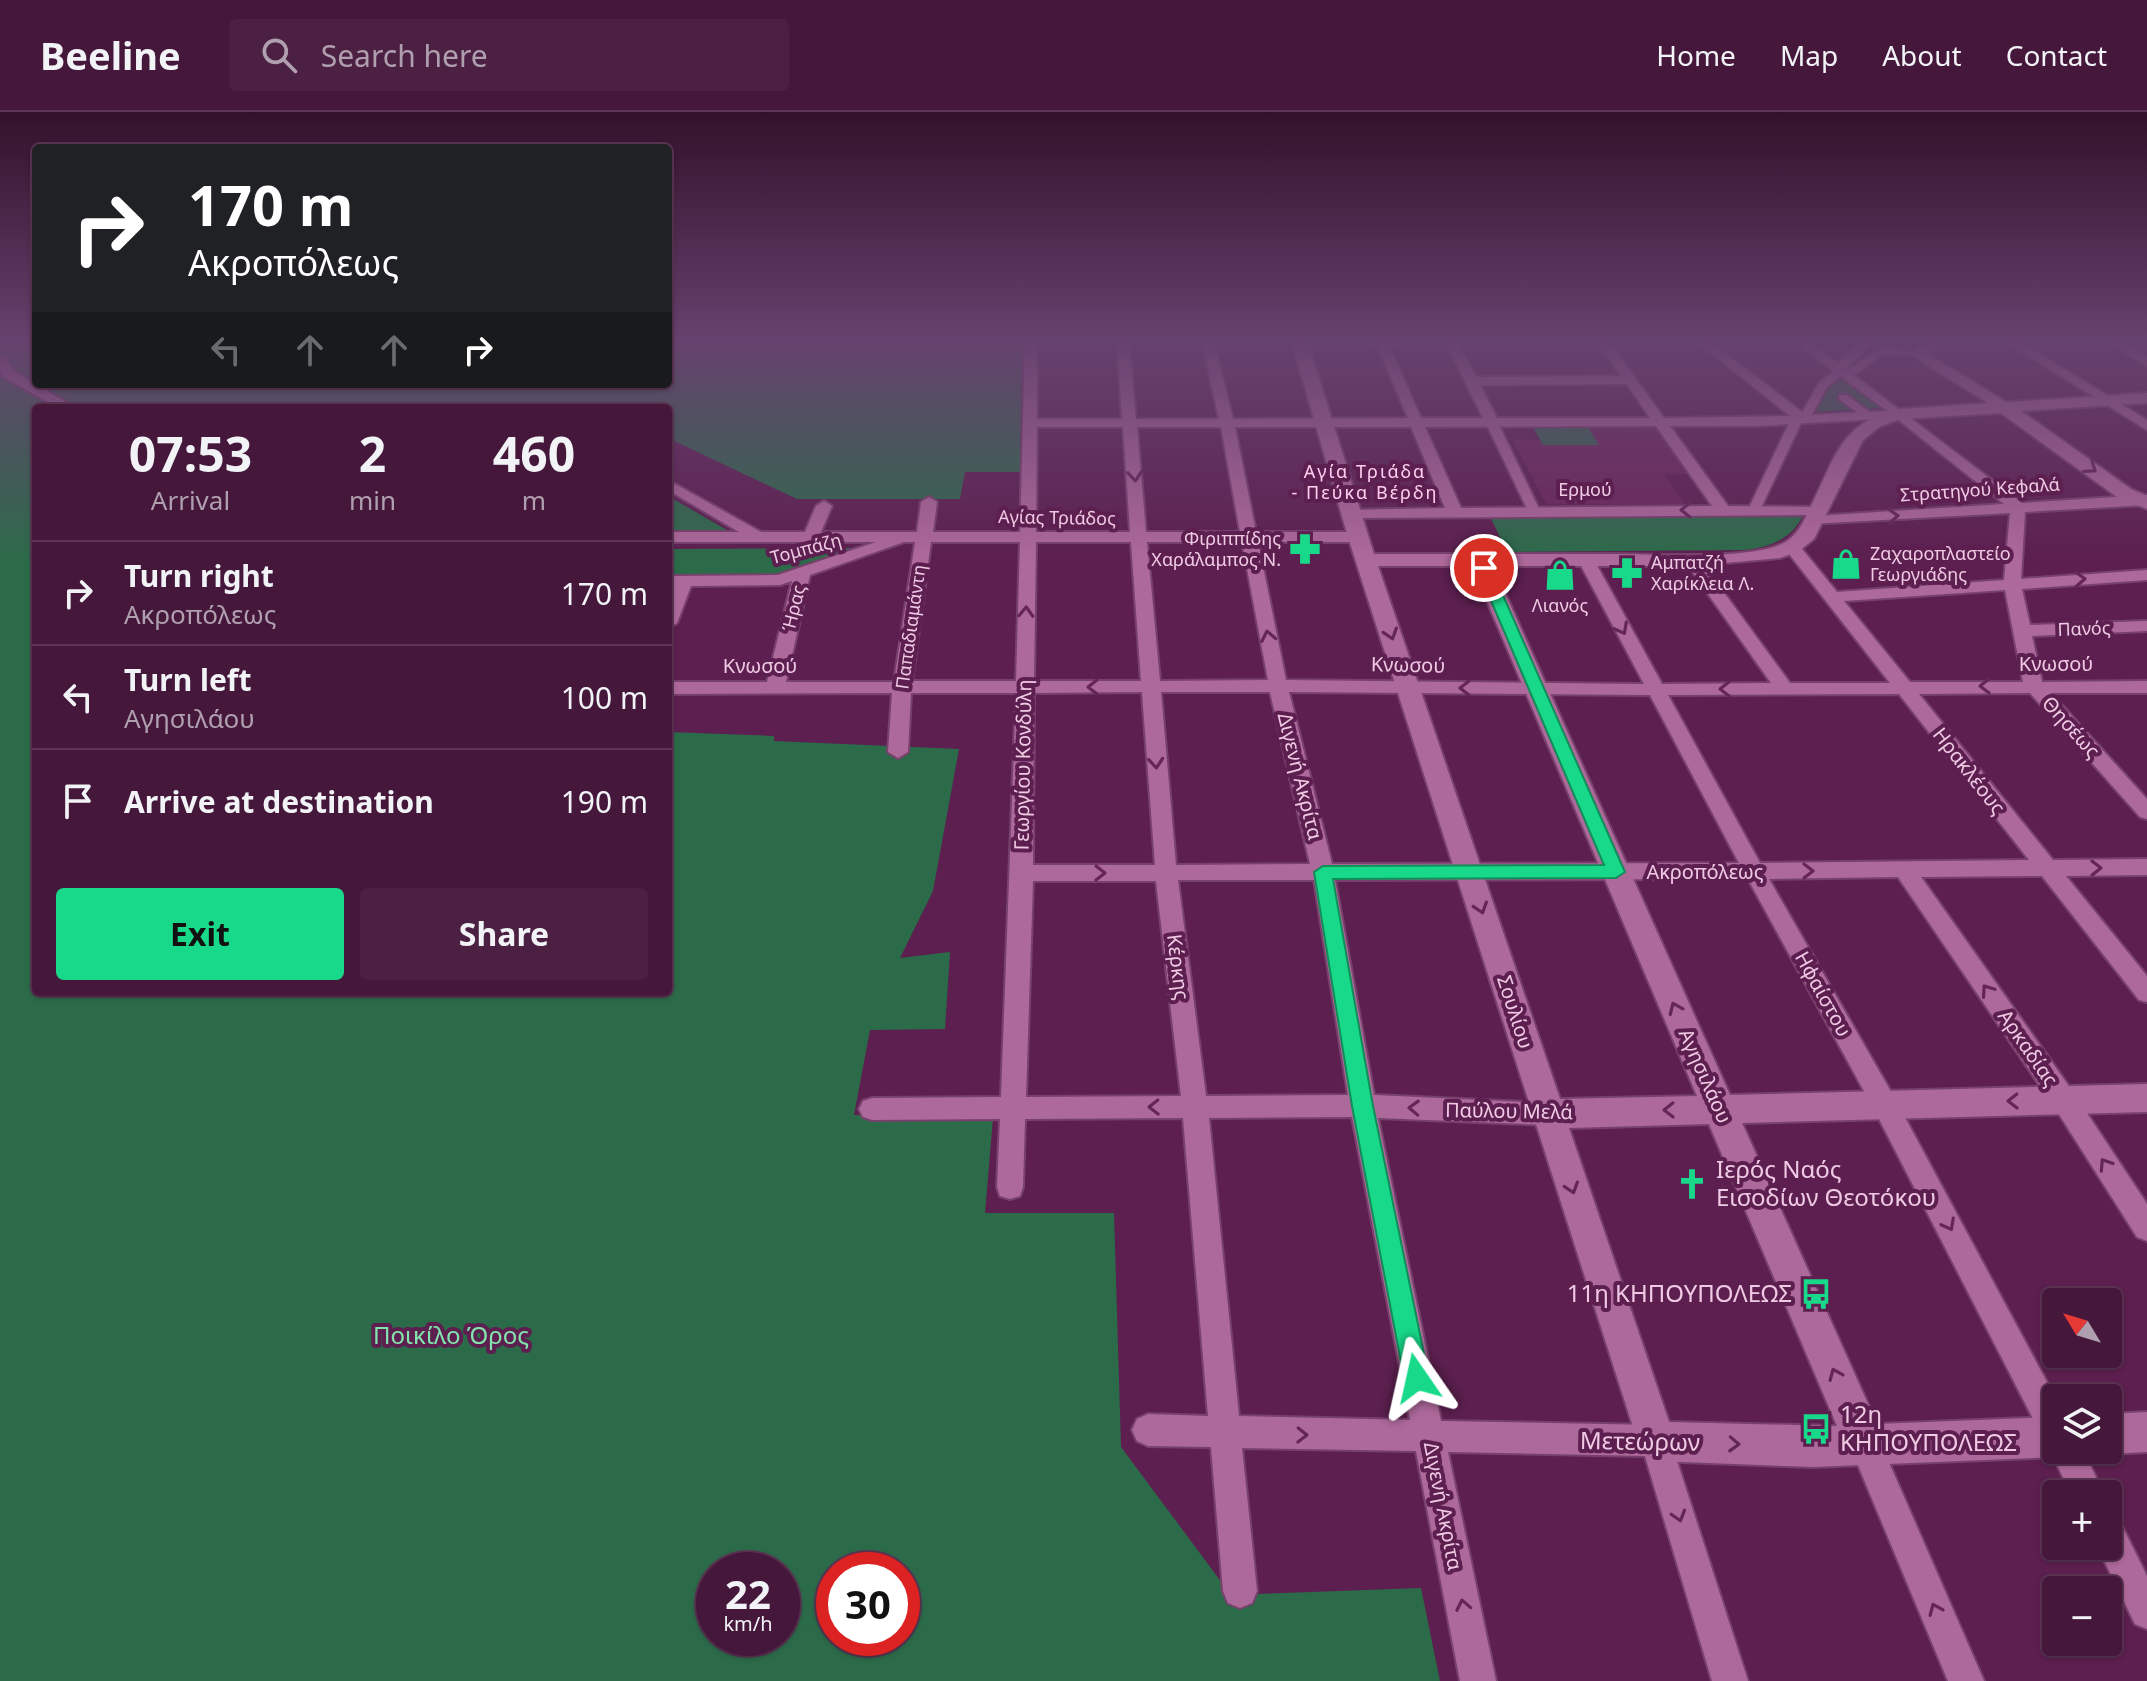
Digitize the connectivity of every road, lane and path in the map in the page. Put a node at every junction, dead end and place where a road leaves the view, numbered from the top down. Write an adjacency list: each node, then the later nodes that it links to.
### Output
1 (1028, 416): 17 (street, Γεωργίου Κονδύλη)
2 (1129, 416): 18 (street, Κέρκης)
3 (1225, 416): 19 (street, Διγενή Ακρίτα)
4 (1322, 416): 20 (street, Σουλίου)
5 (1414, 416): 21 (street)
6 (1489, 416): 22 (street)
7 (1658, 416): 23 (street)
8 (1760, 416): 16 (street)
9 (1796, 416): 15 (street)
10 (1802, 416): 15 (street)
11 (1865, 416): 15 (street)
12 (1893, 416): 34 (street)
13 (1903, 416): 28 (street)
14 (2018, 416): 25 (street, one-way to 25)
15 (1800, 420): 16 (street); 30 (street)
16 (1756, 422): 23 (street)
17 (1028, 423): 18 (street); 40 (street, Γεωργίου Κονδύλη)
18 (1130, 423): 19 (street); 42 (street, Κέρκης, one-way to 42)
19 (1227, 423): 20 (street); 41 (street, Διγενή Ακρίτα)
20 (1324, 423): 21 (street); 33 (street, Σουλίου)
21 (1417, 423): 22 (street); 32 (street)
22 (1492, 423): 23 (street); 31 (street)
23 (1663, 423): 29 (street)
24 (672, 486): 35 (street)
25 (2145, 501): 28 (street, Στρατηγού Κεφαλά)
26 (929, 502): 38 (street, Παπαδιαμάντη)
27 (824, 506): 36 (street)
28 (2018, 508): 34 (street, Στρατηγού Κεφαλά, one-way to 28); 51 (street, Θησέως)
29 (1723, 510): 30 (street, Ερμού); 31 (street, Ερμού, one-way to 31)
30 (1754, 510): 34 (street, Ερμού)
31 (1534, 511): 32 (street, Ερμού)
32 (1455, 512): 33 (street, Ερμού)
33 (1351, 513): 44 (street, Σουλίου)
34 (1817, 515): 43 (street)
35 (756, 536): 36 (street, Αγίας Τριάδος); 39 (street, Αγίας Τριάδος)
36 (811, 536): 37 (street, Αγίας Τριάδος)
37 (901, 536): 38 (street, Αγίας Τριάδος); 48 (street, Τομπάζη)
38 (923, 536): 40 (street, Αγίας Τριάδος); 64 (street, Παπαδιαμάντη)
39 (672, 537)
40 (1029, 537): 42 (street, Αγίας Τριάδος); 59 (street, Γεωργίου Κονδύλη, one-way to 40)
41 (1250, 537): 42 (street, Αγίας Τριάδος); 44 (street, Αγίας Τριάδος); 58 (street, Διγενή Ακρίτα, one-way to 41)
42 (1140, 539): 57 (street, Κέρκης)
43 (1792, 547): 47 (street); 52 (street, Ηρακλέους)
44 (1362, 549): 45 (street); 60 (street, Σουλίου, one-way to 60)
45 (1480, 560): 46 (street); 67 (street, Αγησιλάου)
46 (1586, 560): 47 (street); 68 (street, Ηφαίστου, one-way to 68)
47 (1692, 560): 65 (street)
48 (802, 575): 50 (street, Τομπάζη); 63 (street, Ήρας)
49 (2147, 575): 51 (street, one-way to 49)
50 (676, 581): 53 (street)
51 (2012, 582): 52 (street); 55 (street, Θησέως)
52 (1833, 597): 66 (street, Ηρακλέους)
53 (672, 602)
54 (2147, 626): 55 (street, Πανός)
55 (2022, 631): 56 (street, Θησέως)
56 (2033, 685): 61 (street, Κνωσού); 66 (street, Κνωσού, one-way to 66); 70 (street, Θησέως)
57 (1149, 686): 58 (street, Κνωσού); 59 (street, Κνωσού, one-way to 59); 79 (street, Κέρκης, one-way to 79)
58 (1278, 686): 60 (street, Κνωσού); 75 (street, Διγενή Ακρίτα)
59 (1024, 687): 64 (street, Κνωσού); 78 (street, Γεωργίου Κονδύλη)
60 (1408, 687): 67 (street, Κνωσού, one-way to 60); 76 (street, Σουλίου)
61 (2147, 687)
62 (672, 688): 63 (street, Κνωσού)
63 (775, 688): 64 (street, Κνωσού)
64 (902, 688): 69 (street, Παπαδιαμάντη)
65 (1784, 688): 66 (street, Κνωσού); 68 (street, Κνωσού, one-way to 68)
66 (1903, 688): 72 (street, Ηρακλέους)
67 (1537, 690): 68 (street, Κνωσού); 77 (street, Αγησιλάου)
68 (1654, 690): 74 (street, Ηφαίστου)
69 (898, 752)
70 (2147, 812)
71 (2147, 867): 72 (street, Ακροπόλεως, one-way to 71)
72 (2046, 868): 73 (street, Ακροπόλεως); 80 (street, Ηρακλέους)
73 (1904, 870): 74 (street, Ακροπόλεως, one-way to 73); 82 (street, Αρκαδίας, one-way to 73)
74 (1754, 871): 77 (street, Ακροπόλεως); 83 (street, Ηφαίστου)
75 (1323, 872): 76 (street, Ακροπόλεως); 79 (street, Ακροπόλεως); 85 (street, Διγενή Ακρίτα)
76 (1469, 872): 77 (street, Ακροπόλεως); 89 (street, Σουλίου, one-way to 89)
77 (1616, 872): 87 (street, Αγησιλάου, one-way to 77)
78 (1022, 873): 79 (street, Ακροπόλεως, one-way to 79); 88 (street, Γεωργίου Κονδύλη)
79 (1166, 873): 84 (street, Κέρκης)
80 (2147, 993)
81 (2147, 1098): 82 (street, Παύλου Μελά)
82 (2064, 1100): 83 (street, Παύλου Μελά, one-way to 83); 91 (street, Αρκαδίας, one-way to 82)
83 (1885, 1105): 87 (street, Παύλου Μελά); 92 (street, Ηφαίστου, one-way to 92)
84 (1195, 1106): 85 (street, Παύλου Μελά); 88 (street, Παύλου Μελά, one-way to 88); 95 (street, Κέρκης)
85 (1363, 1106): 89 (street, Παύλου Μελά, one-way to 85); 97 (street, Διγενή Ακρίτα)
86 (872, 1109): 88 (street, Παύλου Μελά)
87 (1720, 1109): 89 (street, Παύλου Μελά, one-way to 89); 100 (street, Αγησιλάου, one-way to 87)
88 (1012, 1110): 90 (street, Γεωργίου Κονδύλη)
89 (1548, 1114): 99 (street, Σουλίου, one-way to 99)
90 (1010, 1187)
91 (2147, 1228)
92 (2042, 1404)
93 (1148, 1430): 95 (street, Μετεώρων)
94 (2147, 1432): 96 (street)
95 (1224, 1433): 97 (street, Μετεώρων, one-way to 97); 102 (street, Κέρκης)
96 (2122, 1433)
97 (1429, 1438): 99 (street, Μετεώρων); 104 (street, Διγενή Ακρίτα, one-way to 97)
98 (2042, 1438): 100 (street, Μετεώρων)
99 (1656, 1441): 100 (street, Μετεώρων, one-way to 100); 105 (street, Σουλίου, one-way to 105)
100 (1866, 1446): 106 (street, Αγησιλάου, one-way to 100)
101 (2121, 1560): 103 (street)
102 (1240, 1591)
103 (2147, 1612)
104 (1478, 1681)
105 (1730, 1681)
106 (1966, 1681)

